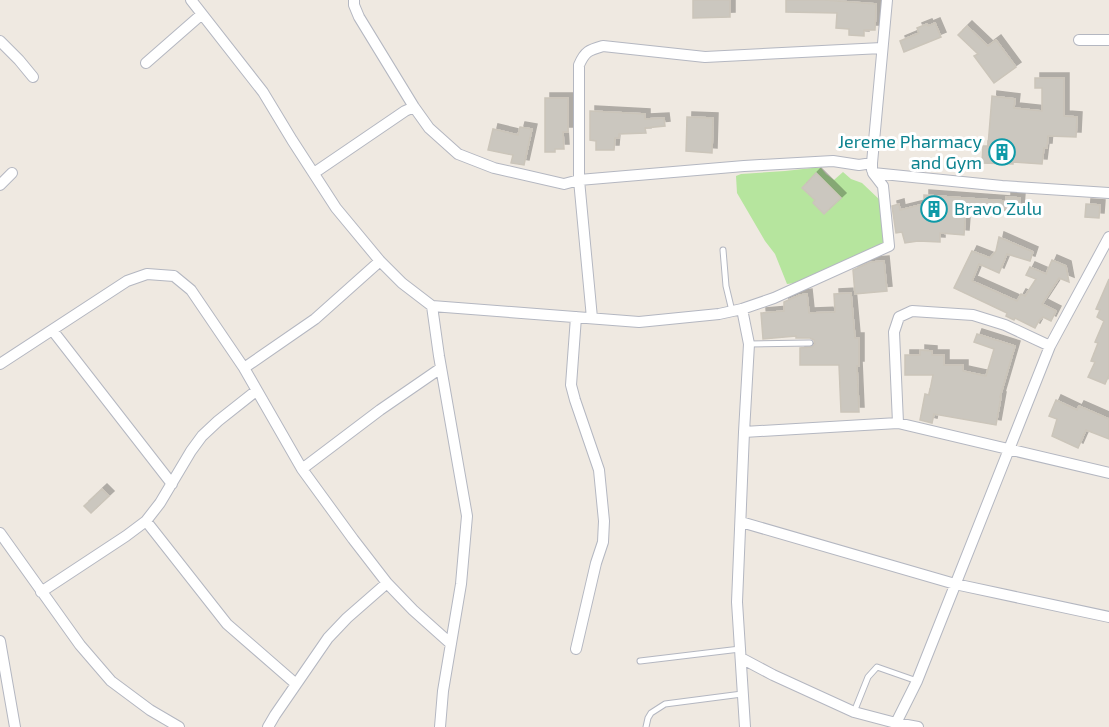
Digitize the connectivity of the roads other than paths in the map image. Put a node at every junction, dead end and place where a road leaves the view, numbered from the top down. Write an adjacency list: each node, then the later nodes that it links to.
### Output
1 (191, 0): 4 (street)
2 (354, 0): 11 (street)
3 (887, 0): 8 (street)
4 (202, 14): 9 (street); 14 (street)
5 (1079, 40): 6 (street)
6 (1109, 40)
7 (0, 41): 10 (street)
8 (882, 48): 12 (street); 15 (street)
9 (146, 63)
10 (33, 77)
11 (414, 108): 14 (street); 15 (street)
12 (872, 168): 15 (street); 17 (street); 22 (street)
13 (12, 173): 16 (street)
14 (314, 173): 20 (street)
15 (579, 180): 24 (street)
16 (0, 185)
17 (1109, 193)
18 (1109, 237): 28 (street)
19 (723, 250): 22 (lane)
20 (380, 261): 21 (street); 30 (street)
21 (432, 306): 23 (street); 31 (street)
22 (737, 310): 24 (street); 27 (street)
23 (576, 317): 24 (street); 48 (street)
24 (591, 318)
25 (53, 331): 29 (street); 30 (street); 38 (street)
26 (810, 343): 27 (lane)
27 (750, 344): 34 (street)
28 (1050, 346): 33 (street); 35 (street)
29 (0, 364)
30 (244, 368): 32 (street)
31 (441, 368): 36 (street); 47 (street)
32 (256, 391): 36 (street); 38 (street)
33 (898, 423): 34 (street); 35 (street)
34 (744, 432): 40 (street)
35 (1009, 449): 37 (street); 43 (street)
36 (302, 469): 42 (street)
37 (1109, 473)
38 (172, 484): 39 (street)
39 (146, 521): 44 (street); 52 (street)
40 (741, 522): 43 (street); 49 (street)
41 (0, 533): 44 (street)
42 (387, 583): 47 (street); 52 (street)
43 (955, 584): 45 (street); 51 (street)
44 (41, 592): 57 (street)
45 (1109, 617)
46 (0, 641): 56 (street)
47 (451, 644): 59 (street)
48 (576, 649)
49 (741, 653): 50 (lane); 53 (street); 54 (street)
50 (640, 661)
51 (917, 681): 54 (lane); 55 (street)
52 (296, 684): 58 (street)
53 (743, 694): 60 (lane); 61 (street)
54 (854, 712): 55 (street)
55 (896, 723): 62 (street)
56 (15, 727)
57 (179, 727)
58 (268, 727)
59 (440, 727)
60 (646, 727)
61 (745, 727)
62 (918, 727)

